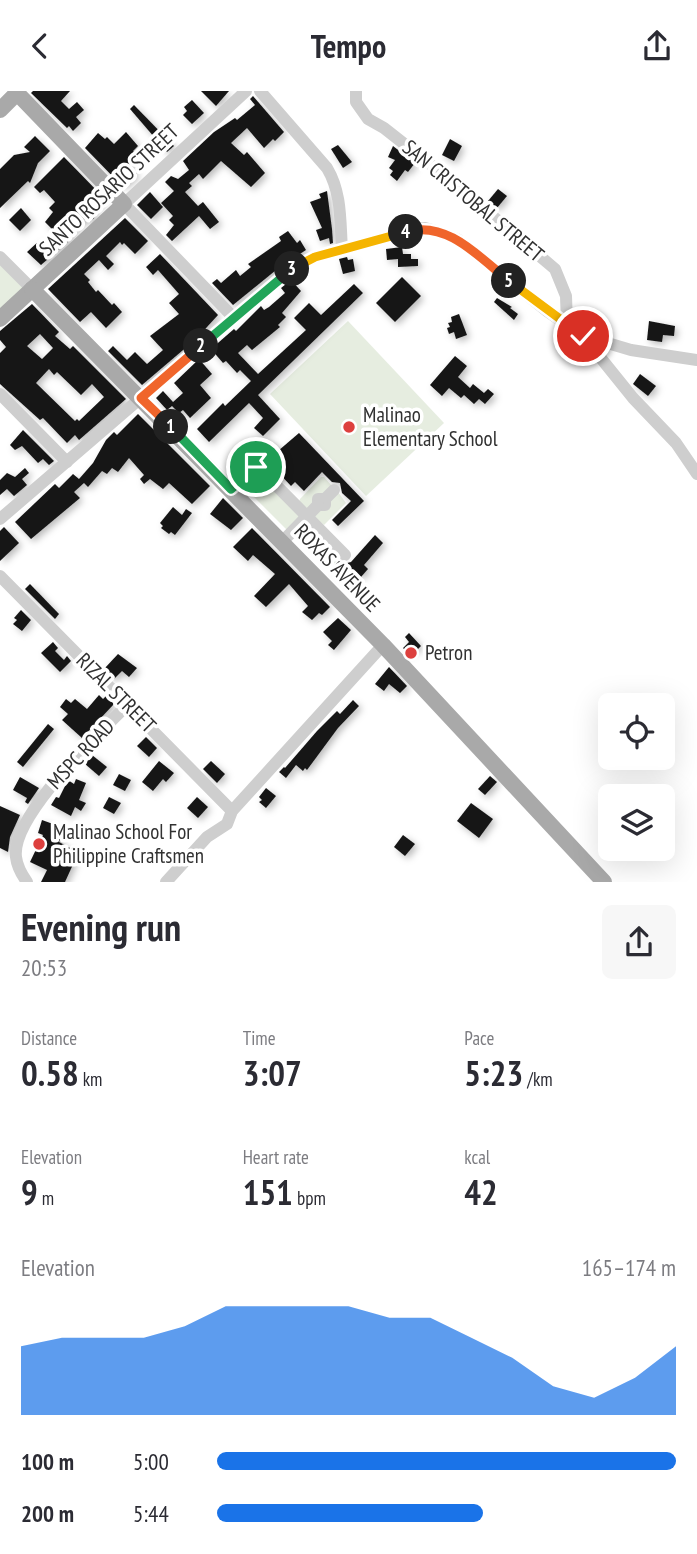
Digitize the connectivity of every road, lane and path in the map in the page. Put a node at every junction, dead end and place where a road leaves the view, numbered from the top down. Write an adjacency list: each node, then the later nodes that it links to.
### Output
1 (246, 91): 6 (street, SANTO ROSARIO STREET)
2 (260, 91): 7 (street)
3 (356, 91): 12 (street, SAN CRISTOBAL STREET)
4 (18, 92): 5 (main road); 6 (main road)
5 (0, 110)
6 (124, 204): 9 (main road, SANTO ROSARIO STREET); 10 (street)
7 (342, 249): 10 (street); 12 (street)
8 (0, 257): 9 (street)
9 (33, 289): 11 (main road, SANTO ROSARIO STREET); 16 (main road, ROXAS AVENUE)
10 (233, 318): 16 (street)
11 (0, 319)
12 (568, 325): 13 (street)
13 (583, 336): 14 (street); 18 (street)
14 (697, 360)
15 (0, 394): 17 (street)
16 (141, 398): 17 (street); 19 (main road, ROXAS AVENUE)
17 (67, 462): 22 (street)
18 (697, 474)
19 (231, 489): 21 (street); 23 (main road, ROXAS AVENUE)
20 (326, 498): 21 (street)
21 (307, 516): 23 (street); 24 (street)
22 (0, 519)
23 (282, 542): 26 (main road, ROXAS AVENUE)
24 (345, 555)
25 (0, 576): 27 (street, RIZAL STREET)
26 (383, 645): 28 (street); 31 (main road, ROXAS AVENUE)
27 (127, 705): 28 (street, RIZAL STREET); 29 (street, MSPC ROAD)
28 (232, 811): 30 (street)
29 (27, 882)
30 (166, 882)
31 (604, 882)

